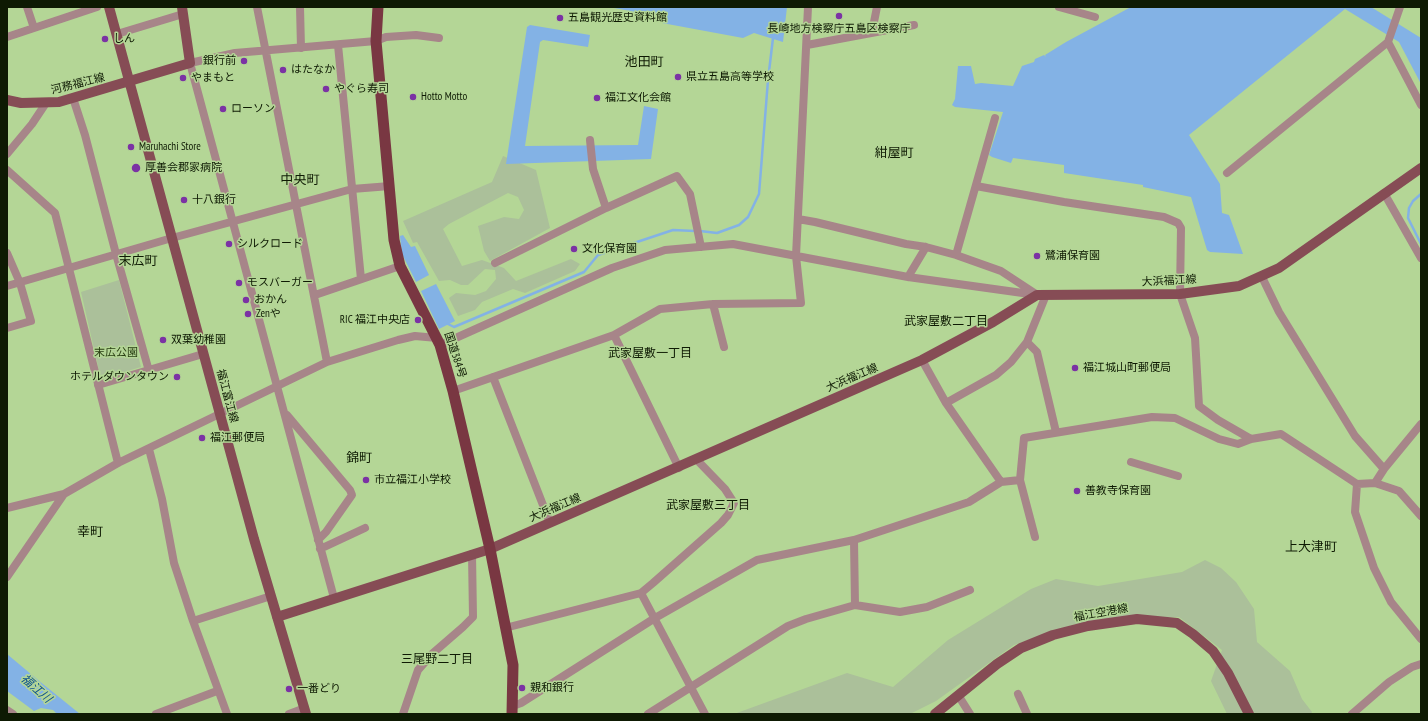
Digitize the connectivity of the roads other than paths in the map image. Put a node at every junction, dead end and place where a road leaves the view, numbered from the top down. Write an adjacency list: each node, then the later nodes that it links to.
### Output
1 (27, 7): 14 (street)
2 (97, 7): 14 (street)
3 (109, 7): 16 (main road, 福江富江線)
4 (257, 7): 24 (street)
5 (300, 7): 23 (street)
6 (378, 7): 19 (highway, 国道384号)
7 (808, 7): 22 (street)
8 (877, 7): 15 (street)
9 (1059, 7): 12 (street)
10 (1400, 7): 20 (street)
11 (183, 11): 16 (street); 25 (main road)
12 (1095, 17)
13 (914, 25): 15 (street)
14 (34, 28): 17 (street)
15 (872, 32): 22 (street)
16 (117, 34): 26 (main road, 福江富江線)
17 (7, 37)
18 (439, 38): 19 (street)
19 (376, 41): 21 (street); 37 (highway, 国道384号)
20 (1388, 42): 30 (street); 36 (street)
21 (338, 45): 23 (street); 39 (street)
22 (807, 45): 43 (street)
23 (301, 48): 24 (street)
24 (265, 50): 25 (street); 41 (street)
25 (190, 63): 26 (main road); 44 (street)
26 (130, 82): 27 (main road, 河務福江線); 45 (main road, 福江富江線)
27 (73, 98): 29 (main road, 河務福江線); 49 (street)
28 (7, 100): 29 (main road, 河務福江線)
29 (46, 104): 33 (street)
30 (1421, 105)
31 (995, 118): 38 (street)
32 (590, 140): 42 (street)
33 (7, 154)
34 (1421, 168): 40 (main road, 大浜福江線)
35 (7, 170): 55 (street)
36 (1227, 172)
37 (390, 186): 39 (street); 54 (highway, 国道384号)
38 (976, 186): 50 (street); 61 (street)
39 (352, 190): 41 (street); 58 (street)
40 (1384, 193): 52 (street); 57 (main road, 大浜福江線)
41 (296, 204): 44 (street); 62 (street)
42 (606, 208): 46 (street); 53 (street)
43 (798, 219): 47 (street); 51 (street)
44 (234, 221): 45 (street); 76 (street)
45 (172, 238): 49 (street); 70 (main road, 福江富江線)
46 (701, 247): 51 (street); 67 (street)
47 (926, 247): 50 (street); 56 (street)
48 (7, 253): 59 (street)
49 (116, 254): 55 (street); 73 (street)
50 (956, 255): 63 (street)
51 (796, 256): 56 (street); 64 (street)
52 (1421, 258)
53 (495, 263)
54 (400, 266): 58 (street); 67 (highway, 国道384号)
55 (70, 267): 59 (street); 75 (street)
56 (908, 277): 63 (street)
57 (1262, 277): 61 (main road, 大浜福江線); 89 (street)
58 (361, 279): 62 (street)
59 (20, 282): 60 (street); 65 (street)
60 (7, 286)
61 (1180, 294): 63 (main road, 大浜福江線); 83 (street)
62 (315, 295): 72 (street)
63 (1041, 295): 68 (street); 71 (main road, 大浜福江線)
64 (713, 304): 66 (street); 69 (street)
65 (7, 328)
66 (614, 335): 74 (street); 88 (street)
67 (438, 342): 72 (street); 77 (highway, 国道384号)
68 (1027, 342): 78 (street); 82 (street)
69 (724, 347)
70 (203, 354): 73 (street); 80 (main road, 福江富江線)
71 (922, 360): 78 (street); 85 (main road, 大浜福江線)
72 (328, 362): 76 (street)
73 (149, 371): 75 (street)
74 (493, 377): 77 (street); 98 (street)
75 (98, 385): 87 (street)
76 (278, 385): 79 (street); 80 (street)
77 (453, 391): 104 (highway, 国道384号)
78 (946, 403): 92 (street)
79 (285, 413): 101 (street); 101 (street)
80 (220, 414): 84 (street); 109 (main road, 福江富江線)
81 (1421, 424): 89 (street)
82 (1056, 432): 83 (street); 91 (street)
83 (1251, 439): 94 (street)
84 (149, 449): 87 (street); 114 (street)
85 (697, 460): 88 (main road, 大浜福江線); 108 (street)
86 (1131, 462): 90 (street)
87 (118, 463): 95 (street)
88 (679, 468): 98 (main road, 大浜福江線)
89 (1384, 469): 93 (street)
90 (1178, 476)
91 (1020, 480): 92 (street); 100 (street)
92 (1001, 482): 102 (street)
93 (1375, 483): 94 (street); 97 (street)
94 (1357, 484): 116 (street)
95 (64, 494): 96 (street); 106 (street)
96 (7, 508)
97 (1421, 516)
98 (550, 523): 104 (main road, 大浜福江線)
99 (365, 528): 103 (street)
100 (1035, 537)
101 (318, 540): 103 (street)
102 (854, 540): 111 (street); 113 (street)
103 (320, 549): 110 (street)
104 (490, 549): 105 (main road, 大浜福江線); 115 (highway, 国道384号)
105 (472, 554): 110 (main road, 大浜福江線); 129 (street)
106 (7, 577)
107 (970, 590): 111 (street)
108 (641, 593): 113 (street); 115 (street)
109 (271, 596): 112 (main road, 福江富江線); 114 (street)
110 (334, 598): 112 (main road, 大浜福江線)
111 (855, 605): 118 (street)
112 (277, 617): 124 (main road, 福江富江線)
113 (655, 618): 118 (street); 123 (street)
114 (193, 621): 119 (street)
115 (505, 628): 123 (highway, 国道384号)
116 (1421, 639)
117 (1421, 664): 136 (street)
118 (691, 686): 130 (street); 131 (street)
119 (217, 691): 126 (street); 127 (street)
120 (1018, 694): 134 (street)
121 (958, 695): 132 (main road, 福江空港線); 133 (street); 135 (main road, 福江空港線)
122 (7, 710): 125 (street)
123 (512, 710)
124 (305, 711): 128 (street)
125 (13, 714)
126 (156, 714)
127 (227, 714)
128 (289, 714)
129 (403, 714)
130 (648, 714)
131 (705, 714)
132 (935, 714)
133 (970, 714)
134 (1027, 714)
135 (1249, 714)
136 (1352, 714)

